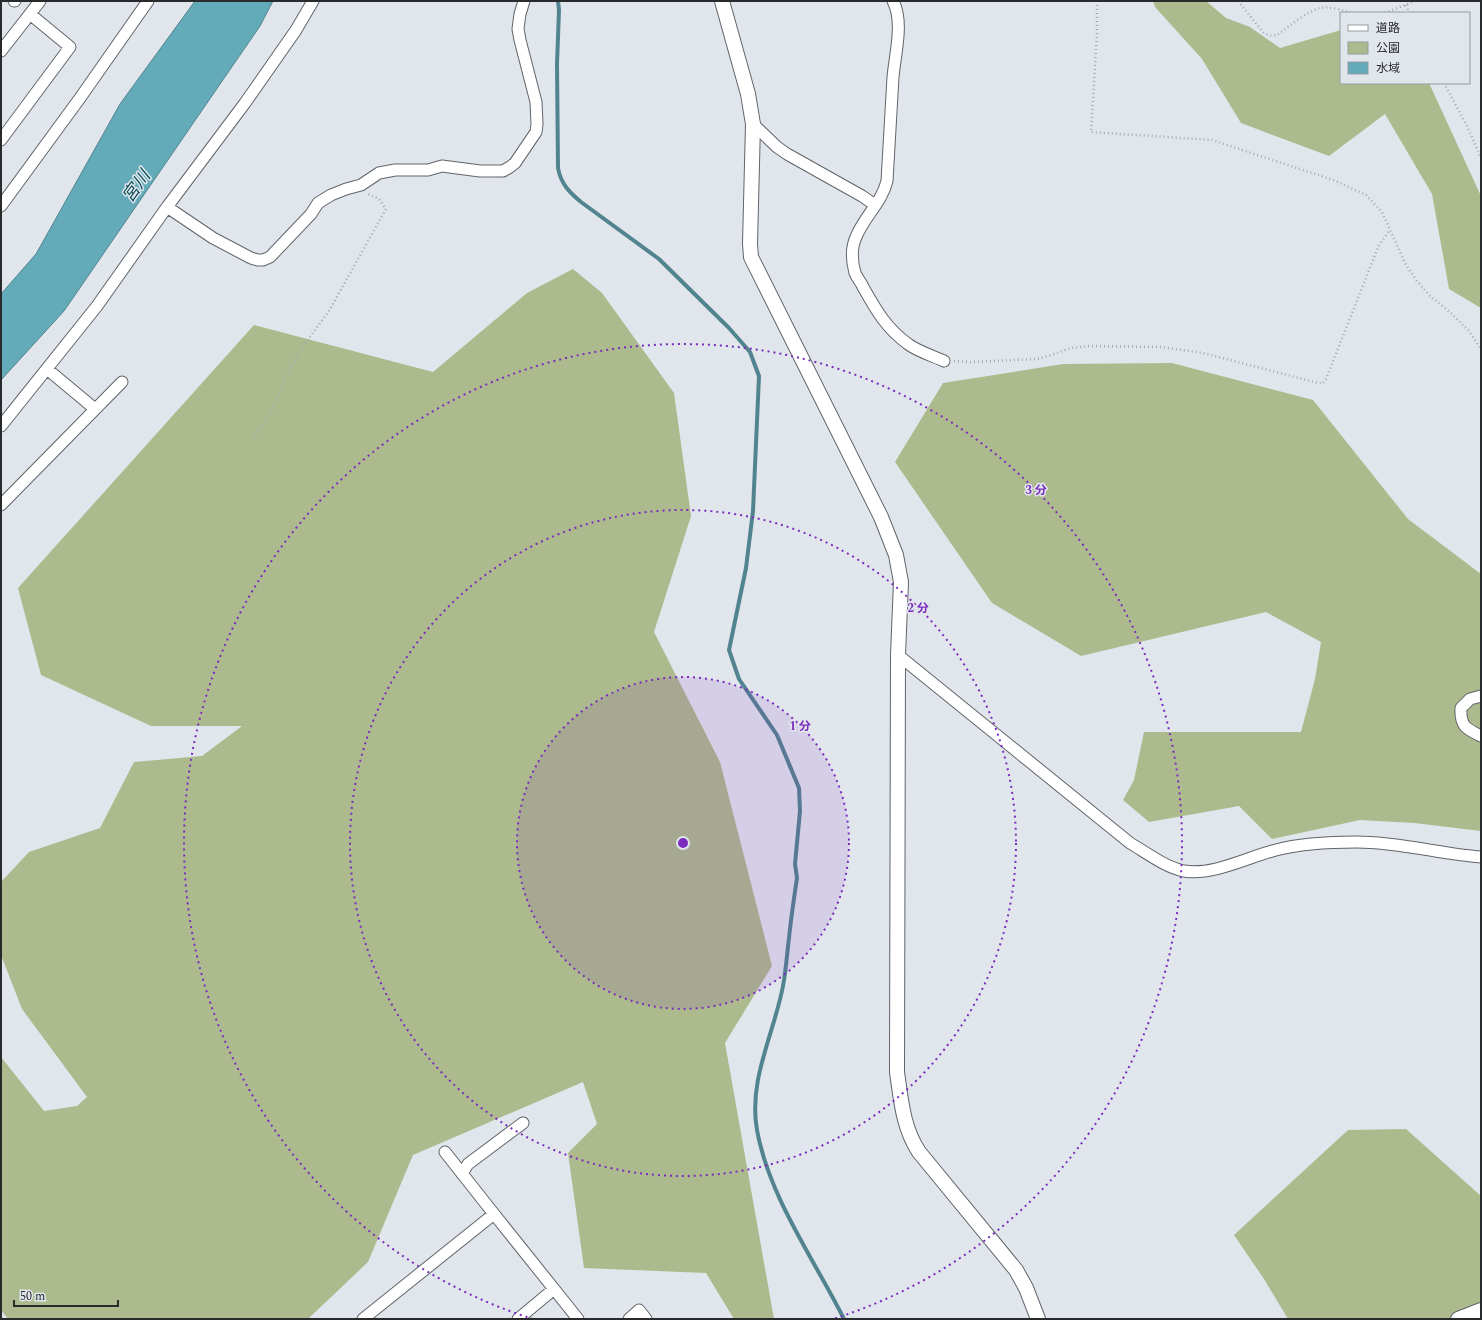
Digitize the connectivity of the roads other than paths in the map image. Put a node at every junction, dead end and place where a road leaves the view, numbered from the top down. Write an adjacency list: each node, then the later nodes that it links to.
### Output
1 (40, 1): 7 (street)
2 (148, 1): 12 (street)
3 (313, 1): 13 (street)
4 (524, 1): 13 (street)
5 (722, 1): 9 (street)
6 (893, 1): 11 (street)
7 (30, 14): 8 (street); 10 (street)
8 (1, 51)
9 (753, 124): 11 (street); 20 (street)
10 (1, 140)
11 (875, 205): 14 (street)
12 (1, 206)
13 (167, 207): 15 (street)
14 (944, 361)
15 (47, 369): 17 (street); 18 (street)
16 (122, 382): 17 (street)
17 (95, 409): 19 (street)
18 (1, 426)
19 (1, 505)
20 (898, 655): 23 (street); 35 (street)
21 (1481, 696): 22 (street)
22 (1481, 736)
23 (1481, 857)
24 (523, 1123): 26 (street)
25 (445, 1152): 26 (street)
26 (462, 1174): 27 (street)
27 (494, 1214): 28 (street); 30 (street)
28 (554, 1290): 31 (street); 32 (street)
29 (1481, 1310): 36 (street)
30 (363, 1319)
31 (518, 1319)
32 (578, 1319)
33 (629, 1319): 34 (street)
34 (646, 1319)
35 (1038, 1319)
36 (1458, 1319)

